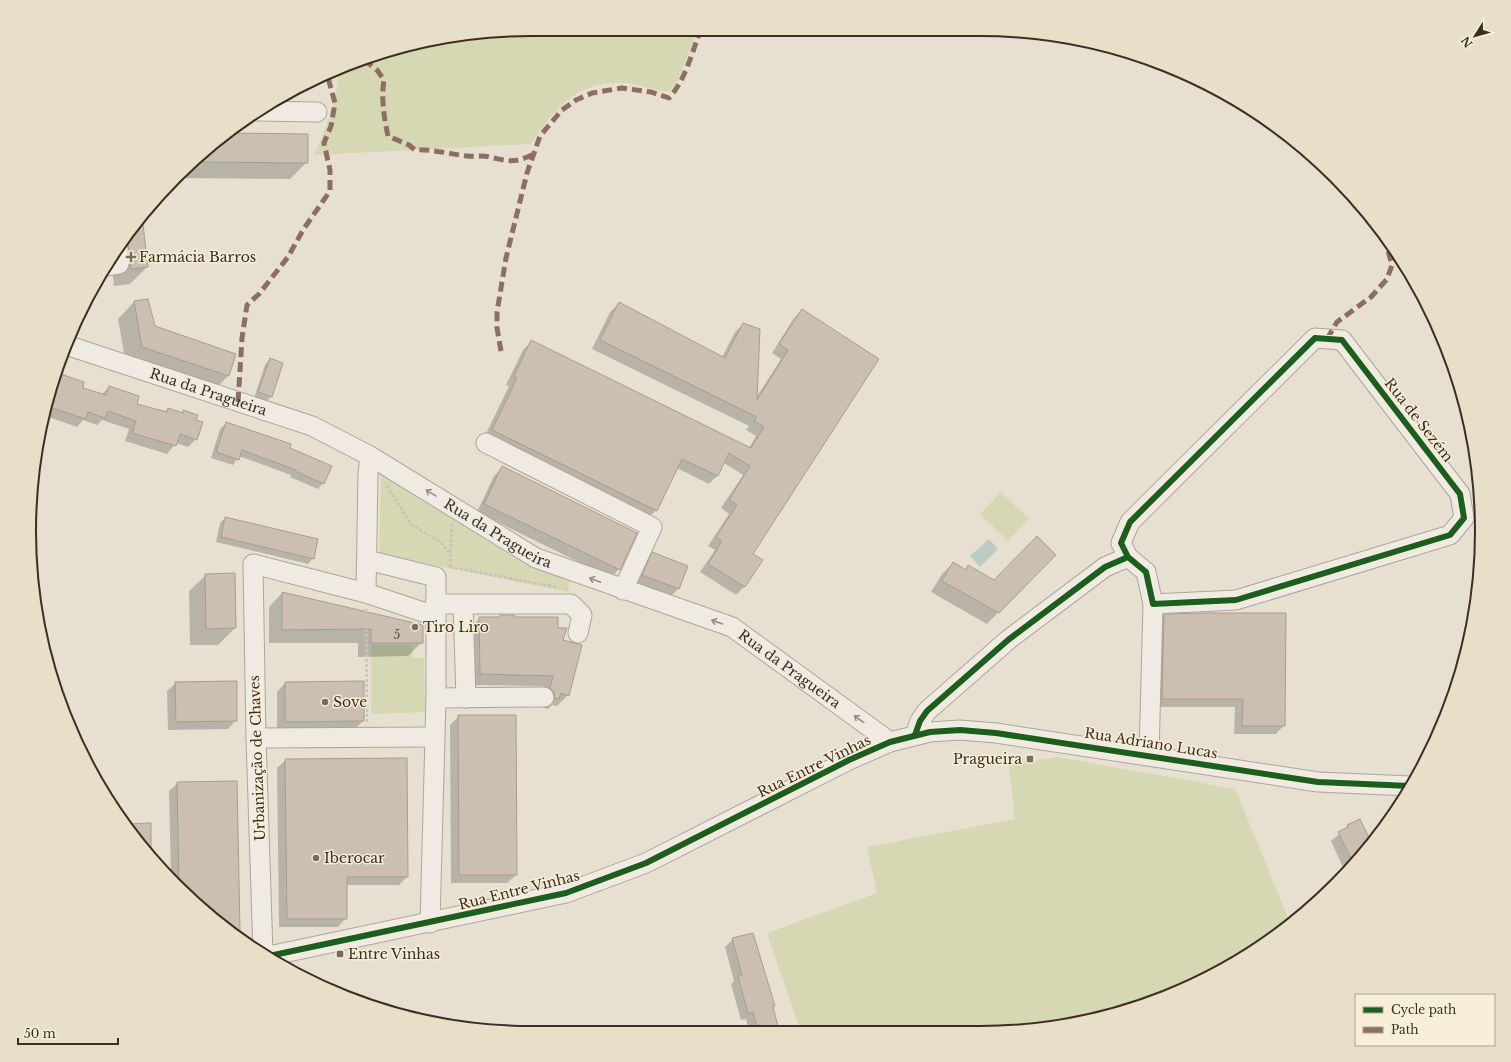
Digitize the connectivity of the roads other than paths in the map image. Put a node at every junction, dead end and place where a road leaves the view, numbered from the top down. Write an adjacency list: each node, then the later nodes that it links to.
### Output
1 (268, 111): 2 (street)
2 (317, 112)
3 (119, 257): 4 (street)
4 (113, 265)
5 (76, 338): 7 (street, Rua da Pragueira)
6 (72, 347): 7 (street, Rua da Pragueira)
7 (91, 352): 9 (street, Rua da Pragueira)
8 (486, 443): 12 (street)
9 (369, 465): 11 (street); 12 (street, Rua da Pragueira, one-way to 9)
10 (1128, 557): 15 (street); 15 (street, Rua de Sezém); 21 (street)
11 (367, 560): 13 (street); 16 (street)
12 (623, 590): 24 (street, Rua da Pragueira, one-way to 12)
13 (366, 593): 16 (street); 22 (street, Urbanização de Chaves)
14 (463, 604): 16 (street); 17 (street); 20 (street)
15 (1153, 604): 25 (street)
16 (435, 610): 19 (street)
17 (578, 633)
18 (544, 697): 20 (street)
19 (436, 698): 20 (street); 23 (street)
20 (466, 698)
21 (915, 735): 24 (street, Rua Adriano Lucas); 25 (street, Rua Adriano Lucas)
22 (256, 738): 23 (street); 28 (street, Urbanização de Chaves)
23 (434, 738): 27 (street)
24 (890, 742): 27 (street, Rua Entre Vinhas)
25 (1149, 755): 26 (street, Rua Adriano Lucas)
26 (1404, 786)
27 (430, 923): 29 (street, Rua Entre Vinhas)
28 (263, 947)
29 (275, 955)

